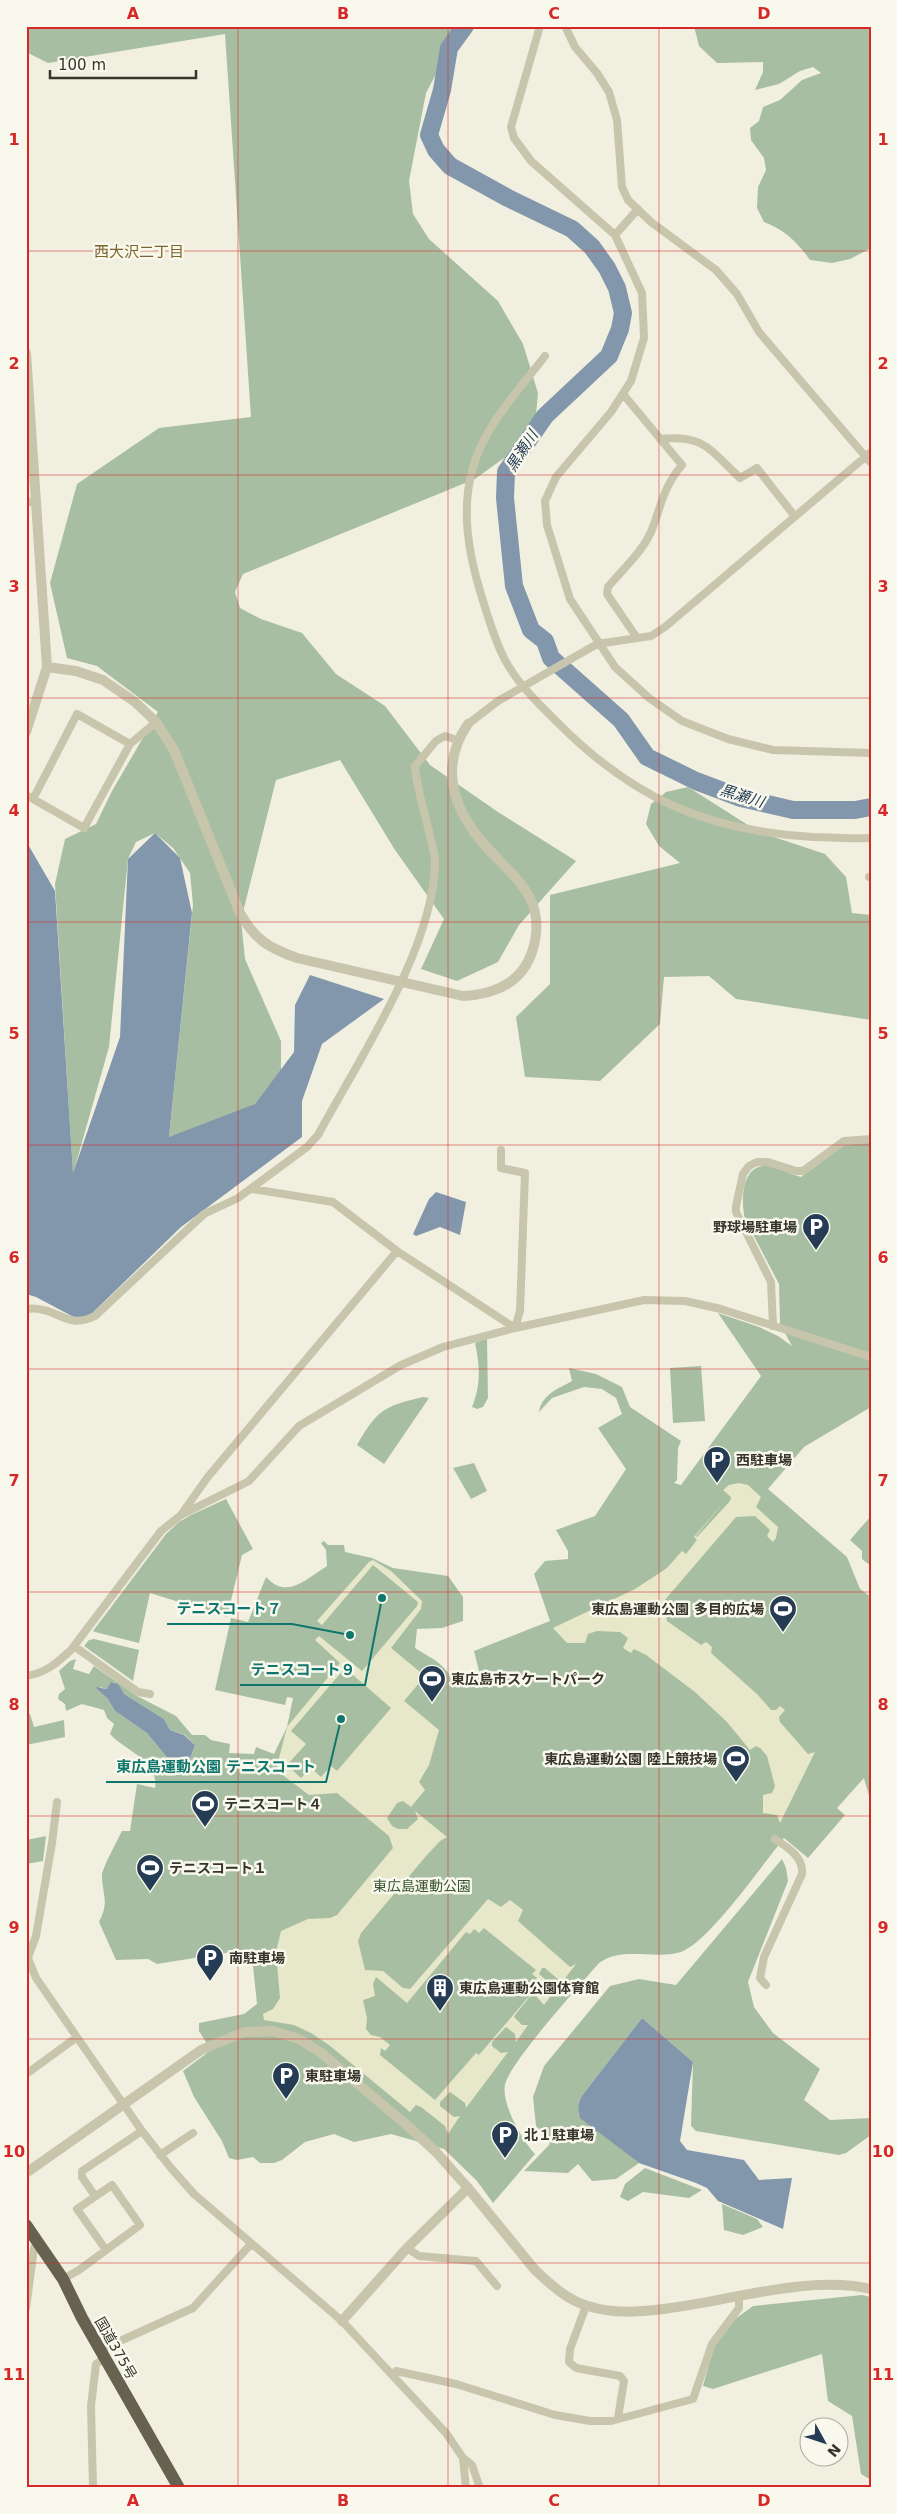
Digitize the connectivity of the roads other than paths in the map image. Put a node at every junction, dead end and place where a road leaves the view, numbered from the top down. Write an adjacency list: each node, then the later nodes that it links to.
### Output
1 (540, 26): 4 (street)
2 (565, 26): 3 (street)
3 (638, 209): 4 (street); 9 (street)
4 (615, 235): 7 (street)
5 (26, 353): 10 (street)
6 (545, 356): 15 (street)
7 (623, 394): 8 (street); 13 (street)
8 (660, 439): 11 (street); 12 (street)
9 (869, 457): 13 (street)
10 (31, 502): 14 (street)
11 (793, 514)
12 (635, 635)
13 (598, 644): 15 (street); 21 (street)
14 (47, 667): 16 (street); 18 (street)
15 (525, 685): 17 (street); 23 (street)
16 (156, 722): 20 (street); 24 (street)
17 (468, 724): 19 (street)
18 (26, 732)
19 (457, 740): 24 (street); 24 (street)
20 (130, 744): 22 (street); 22 (street)
21 (871, 753)
22 (30, 797)
23 (871, 838)
24 (400, 984): 27 (street)
25 (871, 1139): 30 (street)
26 (501, 1150): 31 (street)
27 (252, 1189): 28 (street); 29 (street)
28 (397, 1252): 31 (street); 33 (street)
29 (26, 1309)
30 (773, 1326): 31 (street); 32 (street)
31 (515, 1328): 33 (street)
32 (871, 1357)
33 (181, 1515): 34 (street)
34 (74, 1646): 35 (street); 36 (street)
35 (26, 1676)
36 (150, 1694)
37 (57, 1802): 39 (street)
38 (775, 1839): 40 (street)
39 (27, 1958): 41 (street)
40 (766, 1985)
41 (77, 2037): 42 (street); 43 (street)
42 (30, 2072)
43 (125, 2105): 44 (street); 47 (street); 48 (street)
44 (142, 2131): 46 (street); 49 (street)
45 (193, 2133): 46 (street)
46 (160, 2155): 52 (street)
47 (27, 2170)
48 (468, 2188): 53 (street); 59 (street)
49 (95, 2196): 54 (street); 54 (street)
50 (26, 2225): 51 (highway, 国道375号)
51 (38, 2242): 55 (highway, 国道375号); 60 (street)
52 (251, 2244): 61 (street); 62 (street)
53 (407, 2248): 56 (street); 61 (street)
54 (106, 2250): 55 (street)
55 (62, 2279): 62 (highway, 国道375号)
56 (497, 2286)
57 (871, 2289): 58 (street)
58 (740, 2297): 59 (street); 64 (street)
59 (586, 2306): 64 (street)
60 (26, 2308)
61 (342, 2321): 63 (street)
62 (102, 2354): 66 (street); 67 (highway, 国道375号)
63 (392, 2375): 64 (street); 65 (street)
64 (618, 2418)
65 (463, 2458): 68 (street); 69 (street)
66 (94, 2488)
67 (179, 2488)
68 (466, 2488)
69 (480, 2488)

